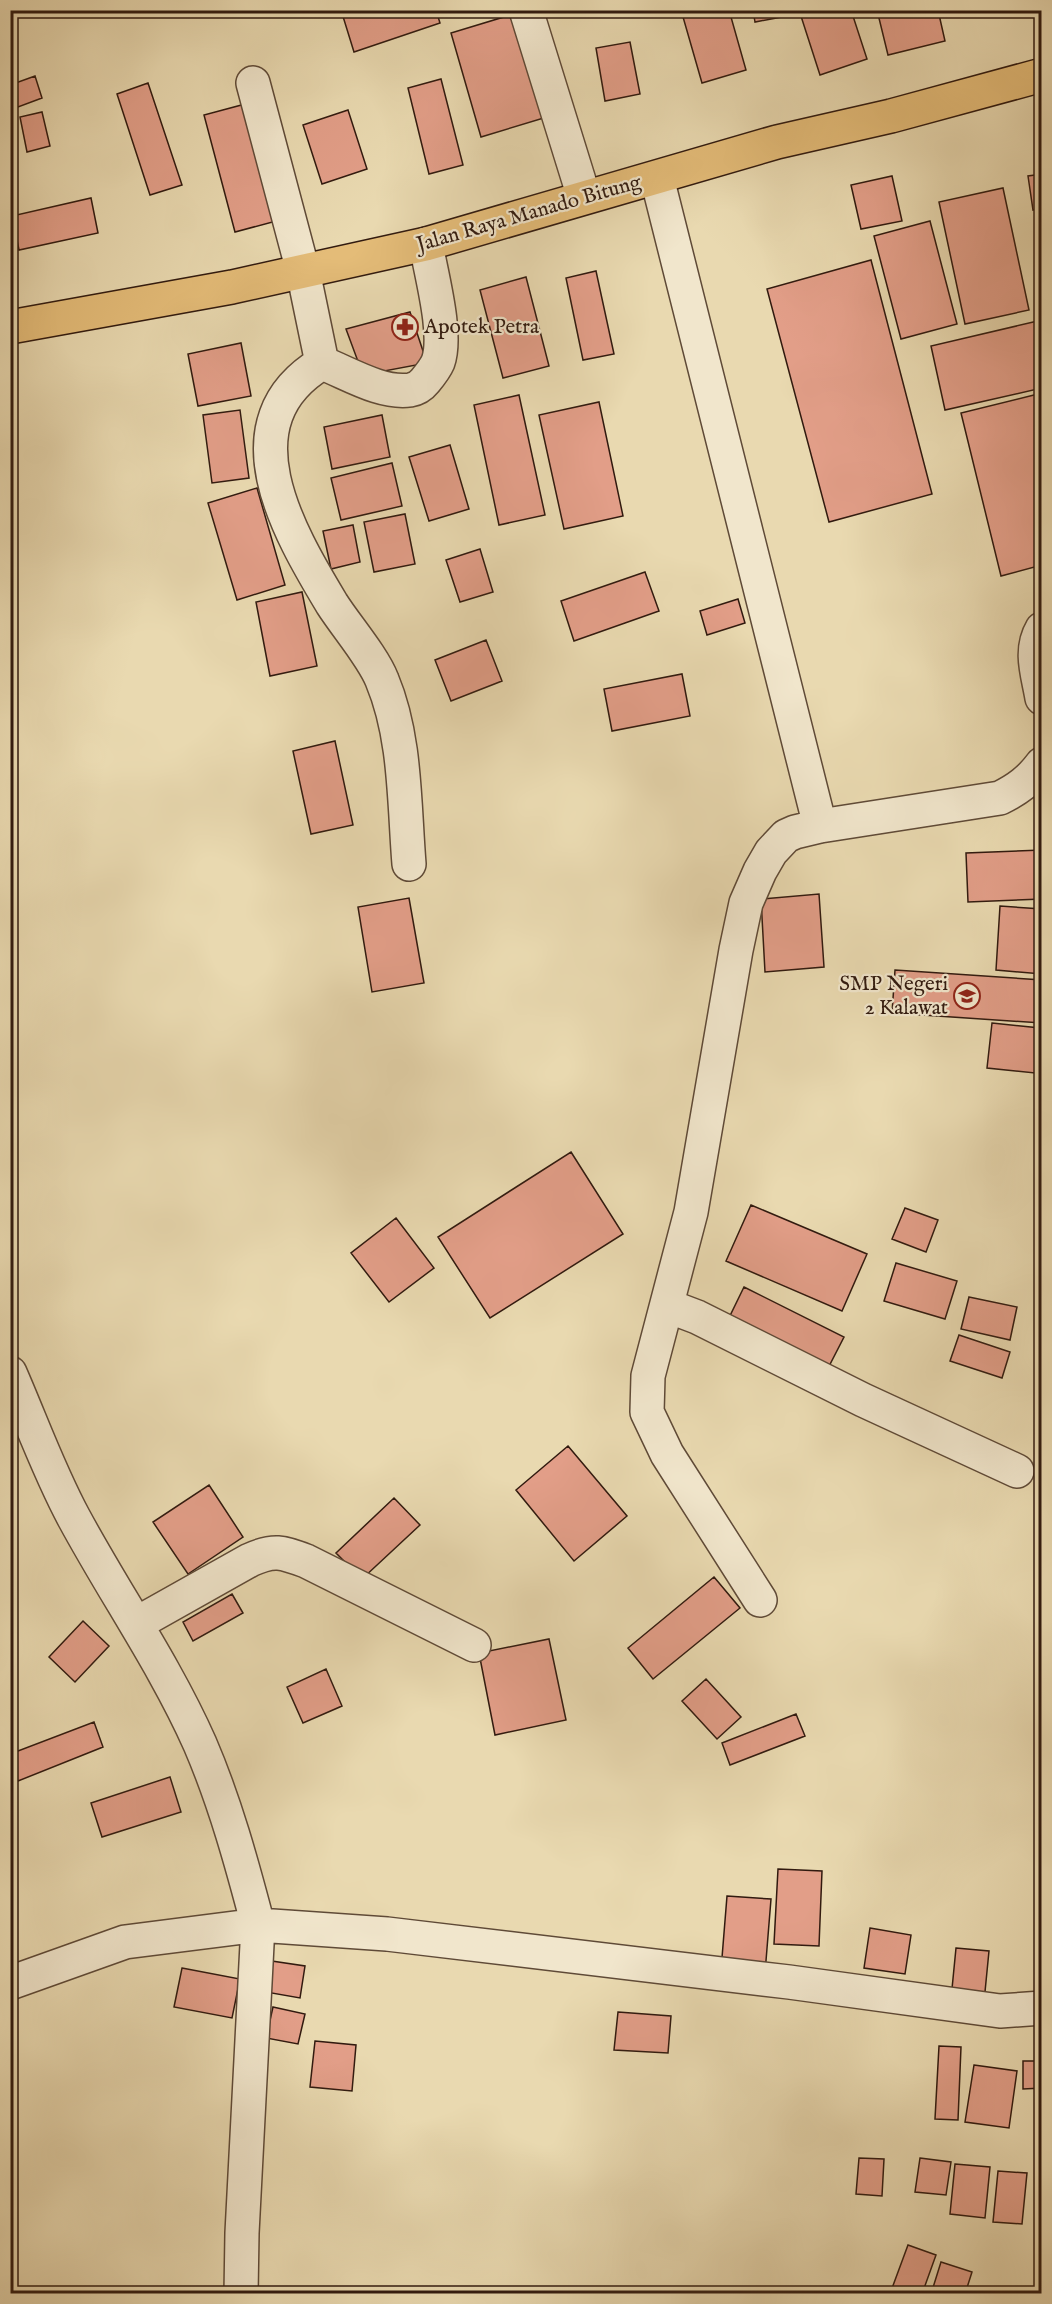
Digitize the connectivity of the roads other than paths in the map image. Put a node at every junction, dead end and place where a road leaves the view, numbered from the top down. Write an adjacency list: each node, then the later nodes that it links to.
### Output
1 (526, 10): 5 (street)
2 (1041, 75): 4 (highway, Jalan Raya Manado Bitung)
3 (253, 83): 7 (street)
4 (657, 178): 5 (highway, Jalan Raya Manado Bitung); 13 (street)
5 (584, 197): 6 (highway, Jalan Raya Manado Bitung)
6 (426, 244): 7 (highway, Jalan Raya Manado Bitung); 9 (street)
7 (303, 271): 8 (highway, Jalan Raya Manado Bitung); 9 (street)
8 (10, 327)
9 (322, 363): 14 (street)
10 (1041, 629): 11 (street)
11 (1041, 698)
12 (1041, 764): 13 (street)
13 (820, 826): 15 (street)
14 (409, 864)
15 (668, 1306): 17 (street); 18 (street)
16 (10, 1373): 19 (street)
17 (1017, 1471)
18 (760, 1600)
19 (136, 1624): 20 (street); 21 (street)
20 (474, 1645)
21 (258, 1925): 22 (street); 23 (street); 24 (street)
22 (10, 1983)
23 (1041, 2008)
24 (241, 2294)

